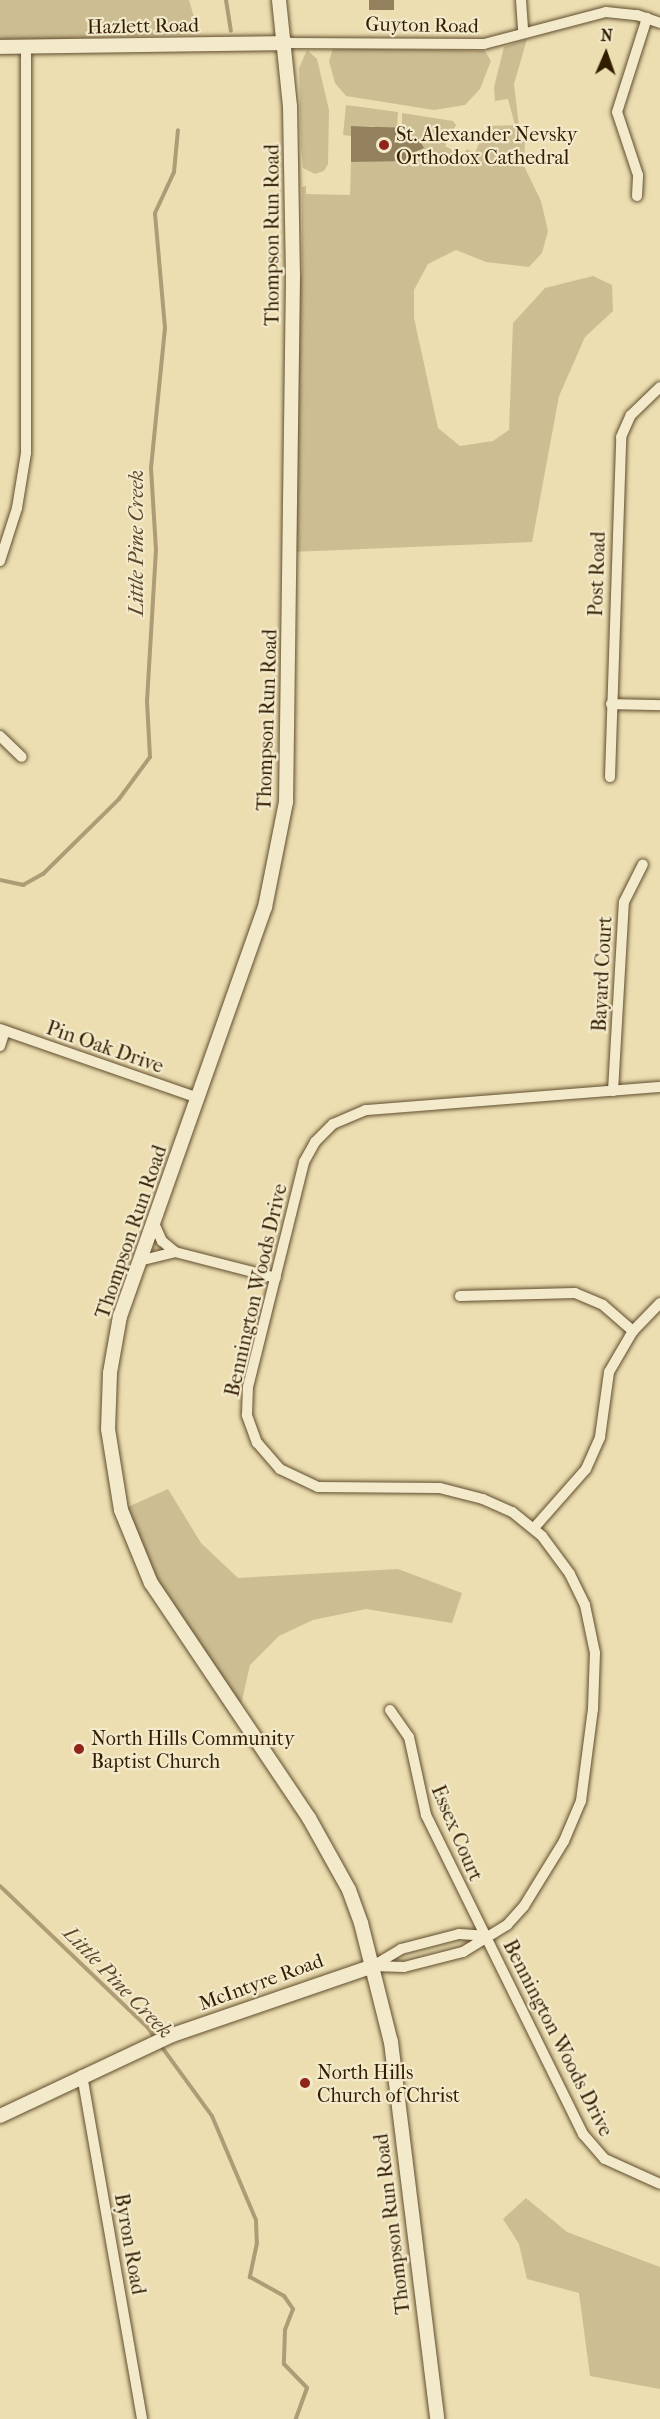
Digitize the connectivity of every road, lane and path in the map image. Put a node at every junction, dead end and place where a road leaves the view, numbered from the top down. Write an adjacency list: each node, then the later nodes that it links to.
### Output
1 (279, 0): 6 (street, Thompson Run Road)
2 (520, 0): 5 (street)
3 (647, 18): 4 (street, Guyton Road); 5 (street, Guyton Road); 9 (street)
4 (660, 23)
5 (523, 31): 6 (street, Guyton Road)
6 (286, 43): 8 (street, Hazlett Road); 22 (street, Thompson Run Road)
7 (0, 47): 8 (street, Hazlett Road)
8 (26, 47): 11 (street)
9 (637, 196)
10 (660, 387): 12 (street, Post Road)
11 (0, 561)
12 (611, 704): 13 (street); 16 (street, Post Road)
13 (660, 705)
14 (0, 736): 15 (street)
15 (22, 757)
16 (610, 777)
17 (643, 864): 21 (street, Bayard Court)
18 (3, 1030): 19 (street); 22 (street, Pin Oak Drive)
19 (0, 1046)
20 (660, 1088): 21 (street, Bennington Woods Drive)
21 (613, 1091): 26 (street, Bennington Woods Drive)
22 (198, 1098): 23 (street, Thompson Run Road)
23 (153, 1221): 24 (street); 25 (street, Thompson Run Road)
24 (175, 1252): 25 (street); 26 (street)
25 (139, 1261): 33 (street, Thompson Run Road)
26 (276, 1278): 30 (street, Bennington Woods Drive)
27 (460, 1296): 29 (street)
28 (660, 1303): 29 (street)
29 (633, 1331): 30 (street)
30 (534, 1528): 32 (street, Bennington Woods Drive)
31 (390, 1710): 32 (street, Essex Court)
32 (485, 1936): 33 (street, McIntyre Road); 33 (street, McIntyre Road); 36 (street, Bennington Woods Drive)
33 (373, 1965): 34 (street, McIntyre Road); 38 (street, Thompson Run Road)
34 (82, 2075): 35 (street, McIntyre Road); 37 (street, Byron Road)
35 (0, 2116)
36 (660, 2184)
37 (142, 2419)
38 (437, 2419)

